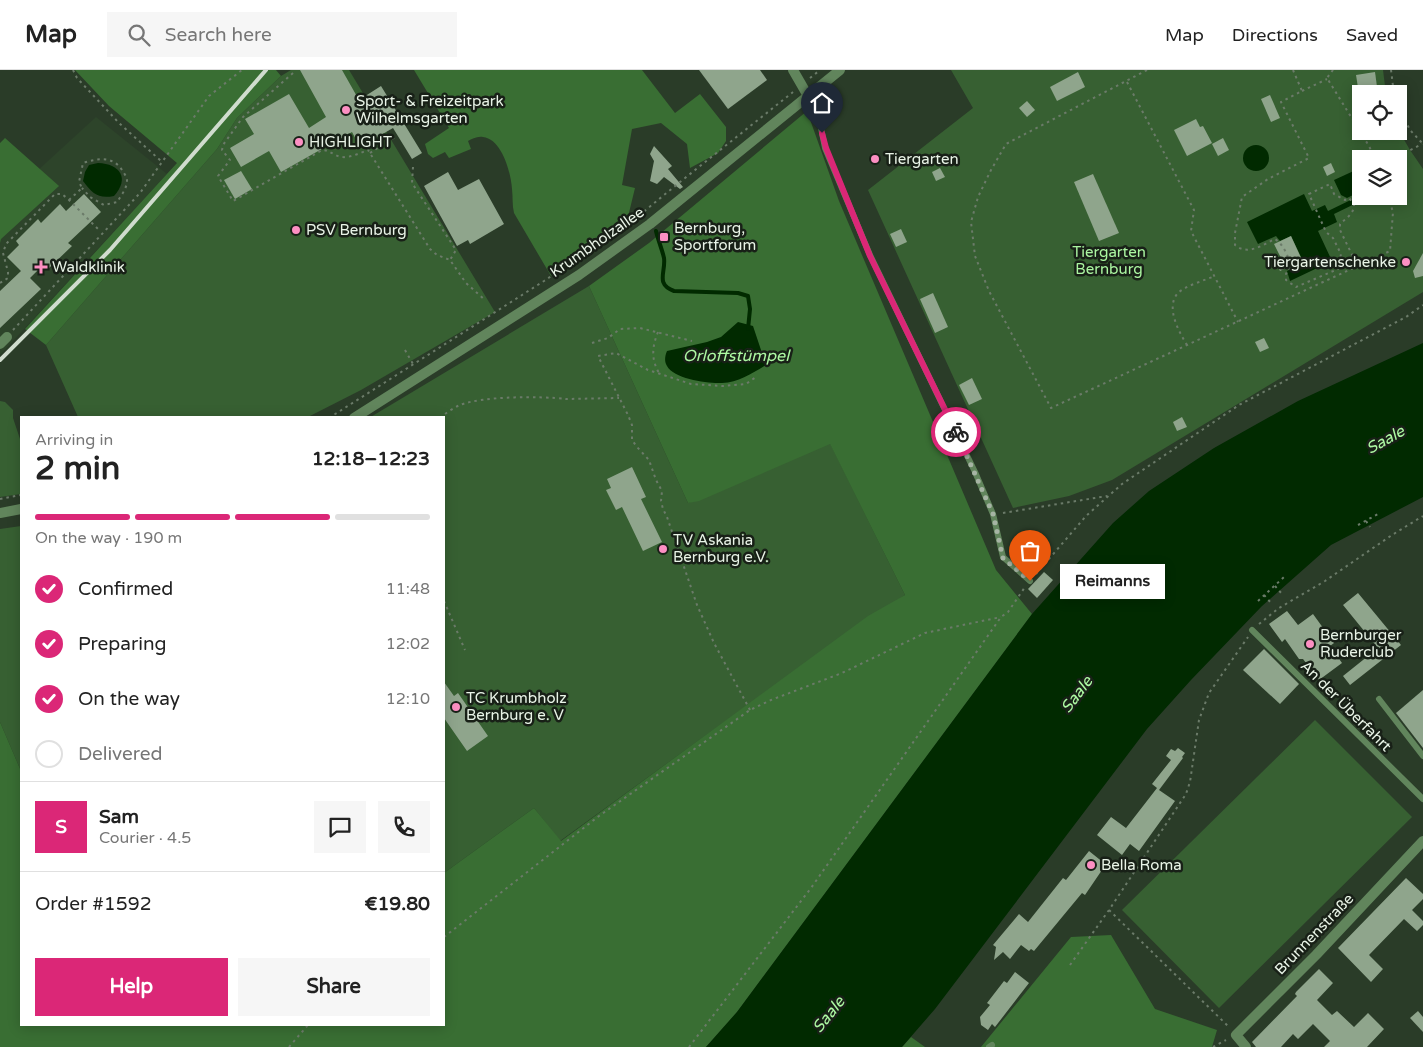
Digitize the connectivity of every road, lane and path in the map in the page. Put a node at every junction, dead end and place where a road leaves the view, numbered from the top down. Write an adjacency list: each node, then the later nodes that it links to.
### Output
1 (73, 70): 23 (path)
2 (242, 70): 23 (path)
3 (793, 70): 13 (street)
4 (820, 70): 13 (path)
5 (840, 70): 16 (street, Krumbholzallee)
6 (1147, 70): 12 (path)
7 (1293, 70): 15 (path)
8 (1333, 70): 11 (path)
9 (1391, 70): 14 (path)
10 (293, 73): 22 (path)
11 (1327, 78): 15 (path); 20 (path)
12 (1126, 81): 31 (path); 40 (path)
13 (802, 84): 16 (street); 42 (path)
14 (1393, 85)
15 (1302, 91): 30 (path)
16 (808, 96): 47 (street, Krumbholzallee); 54 (lane)
17 (1407, 124): 19 (path)
18 (395, 137): 22 (path)
19 (1423, 144): 21 (path)
20 (1371, 150)
21 (1407, 152)
22 (370, 153): 29 (path)
23 (162, 162): 37 (path)
24 (413, 168): 29 (path)
25 (82, 188): 25 (path); 26 (path)
26 (69, 200): 28 (path); 32 (path)
27 (1391, 205): 30 (path)
28 (98, 229)
29 (450, 260): 33 (path)
30 (1358, 266): 35 (path)
31 (1215, 276): 35 (path); 40 (path)
32 (0, 283)
33 (485, 300)
34 (1423, 306): 50 (path)
35 (1238, 322): 40 (path)
36 (658, 332): 38 (path); 39 (path); 43 (path)
37 (3, 340)
38 (692, 341)
39 (592, 344)
40 (1186, 345)
41 (405, 350): 42 (path)
42 (413, 364): 46 (path)
43 (659, 374): 44 (path); 45 (path)
44 (756, 377)
45 (619, 398): 48 (path); 72 (path)
46 (332, 416)
47 (357, 416)
48 (442, 416)
49 (20, 495): 51 (path)
50 (1109, 495): 54 (path); 61 (path)
51 (0, 499)
52 (20, 509): 53 (street)
53 (0, 513)
54 (993, 514): 61 (lane)
55 (1378, 514): 57 (path)
56 (1423, 516): 69 (path)
57 (1366, 521): 58 (path); 59 (path)
58 (1358, 524)
59 (1370, 527)
60 (1284, 577): 62 (path)
61 (1030, 581): 68 (path)
62 (1275, 586): 63 (path); 64 (path)
63 (1282, 594)
64 (1264, 595): 65 (path); 67 (path)
65 (1258, 601)
66 (445, 603): 70 (path)
67 (1272, 604)
68 (1001, 617): 72 (path); 82 (path)
69 (1252, 630): 74 (lane, An der Überfahrt); 76 (path)
70 (465, 650)
71 (1379, 699): 73 (lane)
72 (750, 710): 77 (path)
73 (1423, 756)
74 (1423, 799)
75 (1423, 841): 80 (street, Brunnenstraße)
76 (1109, 910): 78 (path); 80 (path)
77 (445, 936)
78 (1070, 965)
79 (307, 1026): 81 (path)
80 (1236, 1035): 83 (path); 84 (street)
81 (289, 1047)
82 (689, 1047)
83 (1213, 1047)
84 (1246, 1047)

